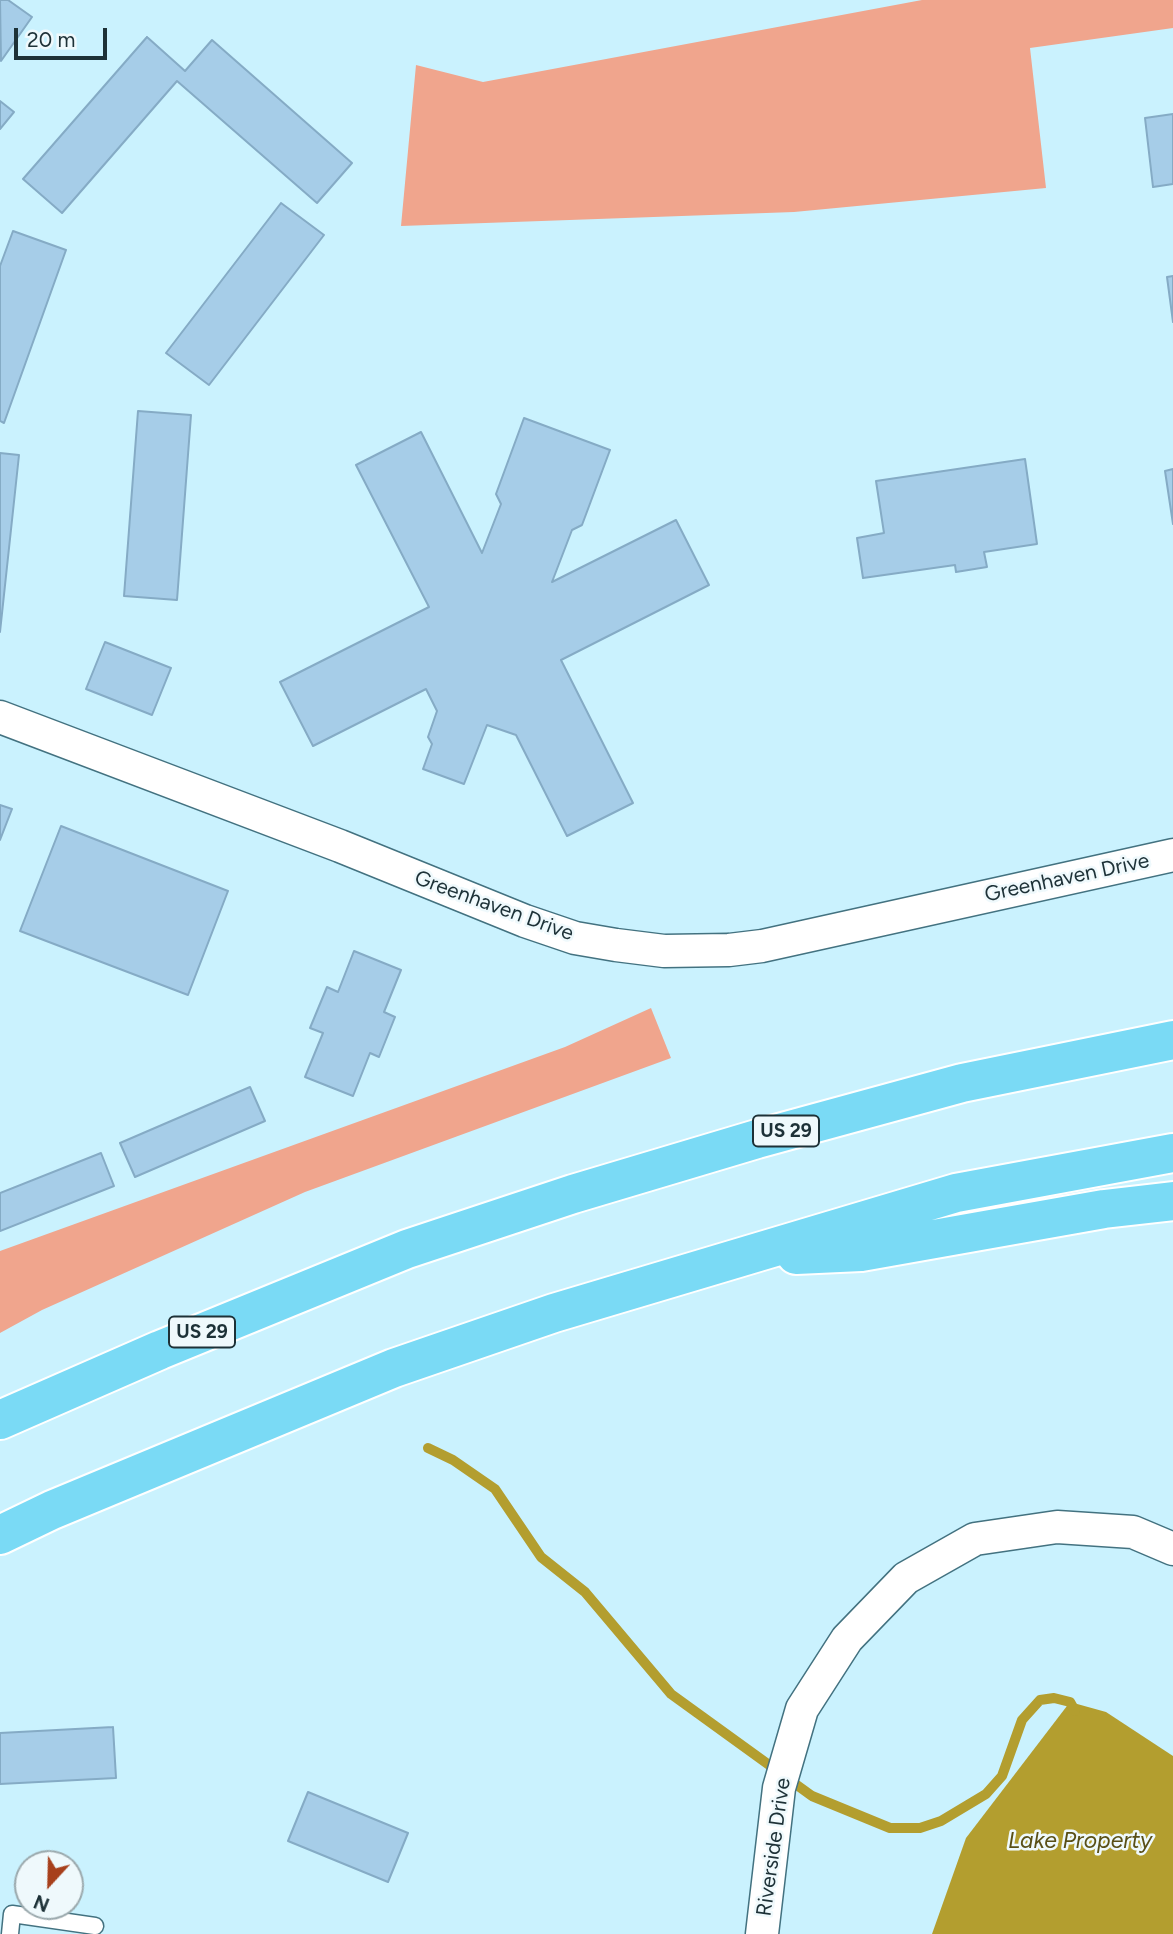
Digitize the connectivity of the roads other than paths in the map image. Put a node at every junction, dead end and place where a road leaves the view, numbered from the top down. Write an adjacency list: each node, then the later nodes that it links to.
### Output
1 (0, 718): 2 (street, Greenhaven Drive)
2 (1173, 855)
3 (1173, 1040): 7 (highway, US 29)
4 (1173, 1153): 6 (highway)
5 (1173, 1201): 6 (highway)
6 (731, 1259): 8 (highway)
7 (0, 1420)
8 (0, 1535)
9 (1173, 1549): 12 (street, Riverside Drive)
10 (96, 1926): 11 (lane)
11 (10, 1934)
12 (762, 1934)

